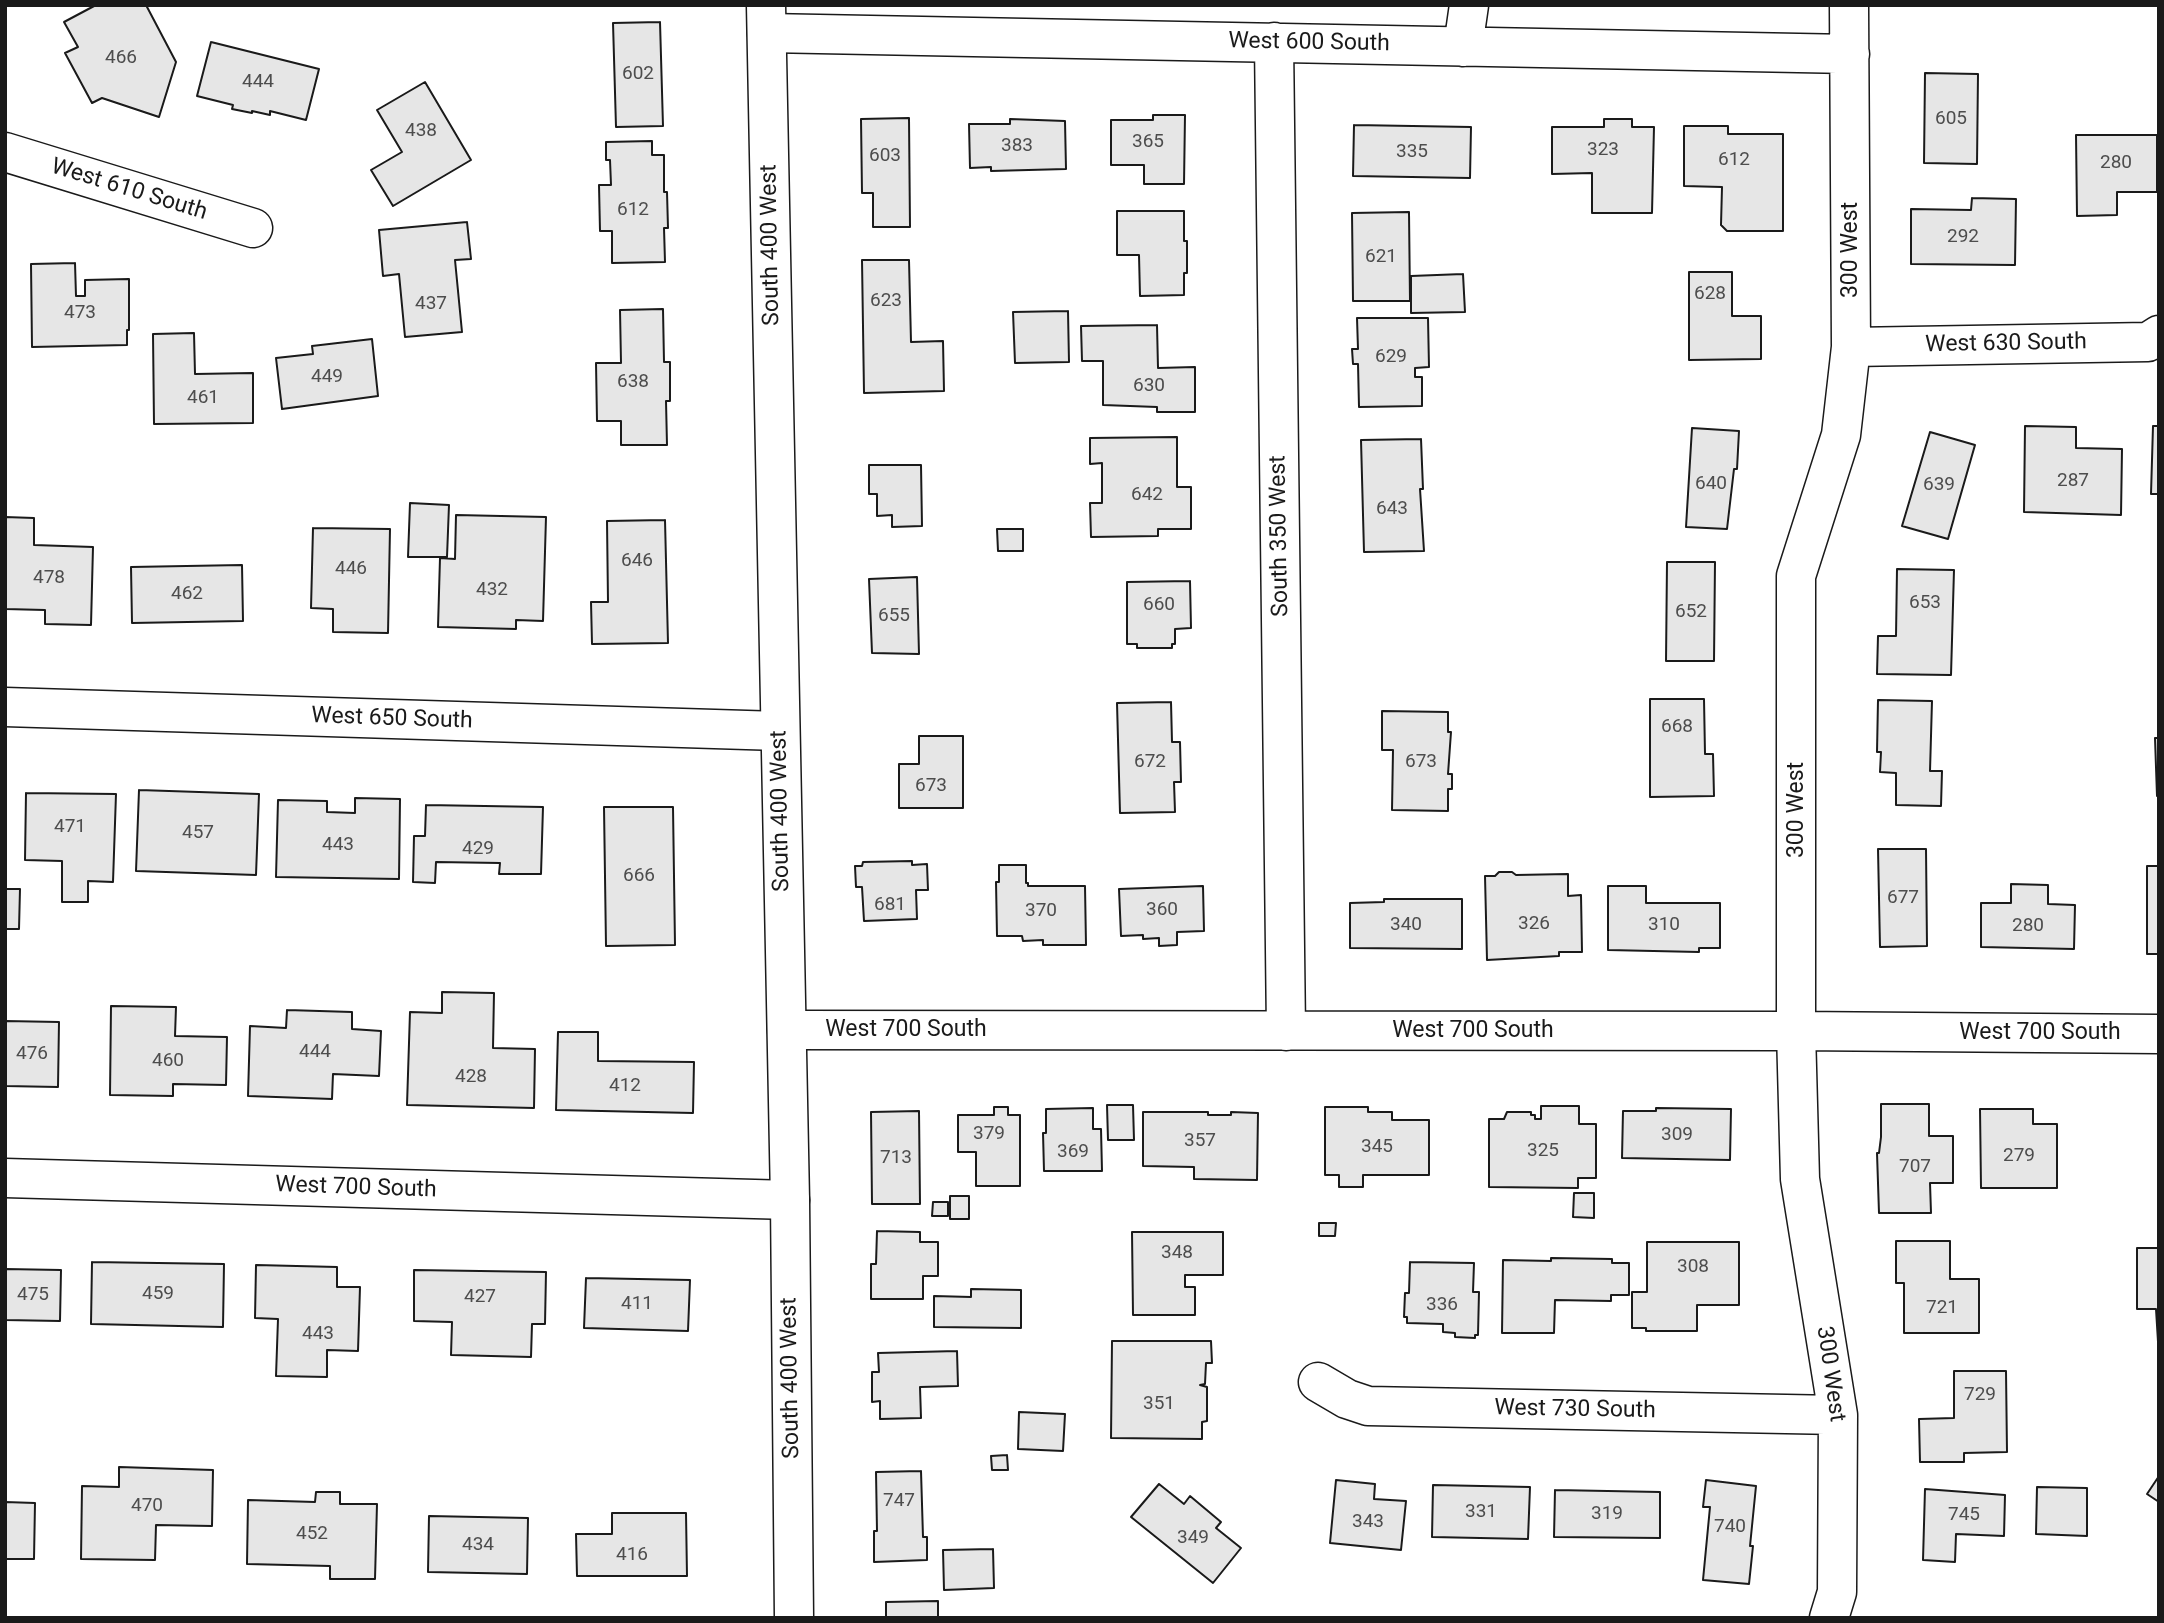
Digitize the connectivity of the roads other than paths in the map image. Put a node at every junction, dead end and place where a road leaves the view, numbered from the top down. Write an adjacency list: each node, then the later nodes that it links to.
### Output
1 (1469, 5): 5 (street)
2 (1849, 5): 6 (street, 300 West)
3 (767, 19): 4 (street, West 600 South); 12 (street, South 400 West)
4 (1273, 41): 5 (street, West 600 South); 14 (street, South 350 West)
5 (1463, 47): 6 (street, West 600 South)
6 (1850, 54): 10 (street, 300 West)
7 (5, 152): 8 (street, West 610 South)
8 (253, 228)
9 (2159, 335): 10 (street, West 630 South)
10 (1851, 346): 15 (street, 300 West)
11 (5, 707): 12 (street, West 650 South)
12 (779, 731): 13 (street, South 400 West)
13 (787, 1030): 14 (street, West 700 South); 18 (street, South 400 West)
14 (1286, 1031): 15 (street, West 700 South)
15 (1796, 1031): 16 (street, West 700 South); 20 (street, 300 West)
16 (2159, 1034)
17 (5, 1178): 18 (street, West 700 South)
18 (790, 1200): 21 (street, South 400 West)
19 (1318, 1382): 20 (street, West 730 South)
20 (1838, 1415): 22 (street, 300 West)
21 (794, 1618)
22 (1829, 1618)

